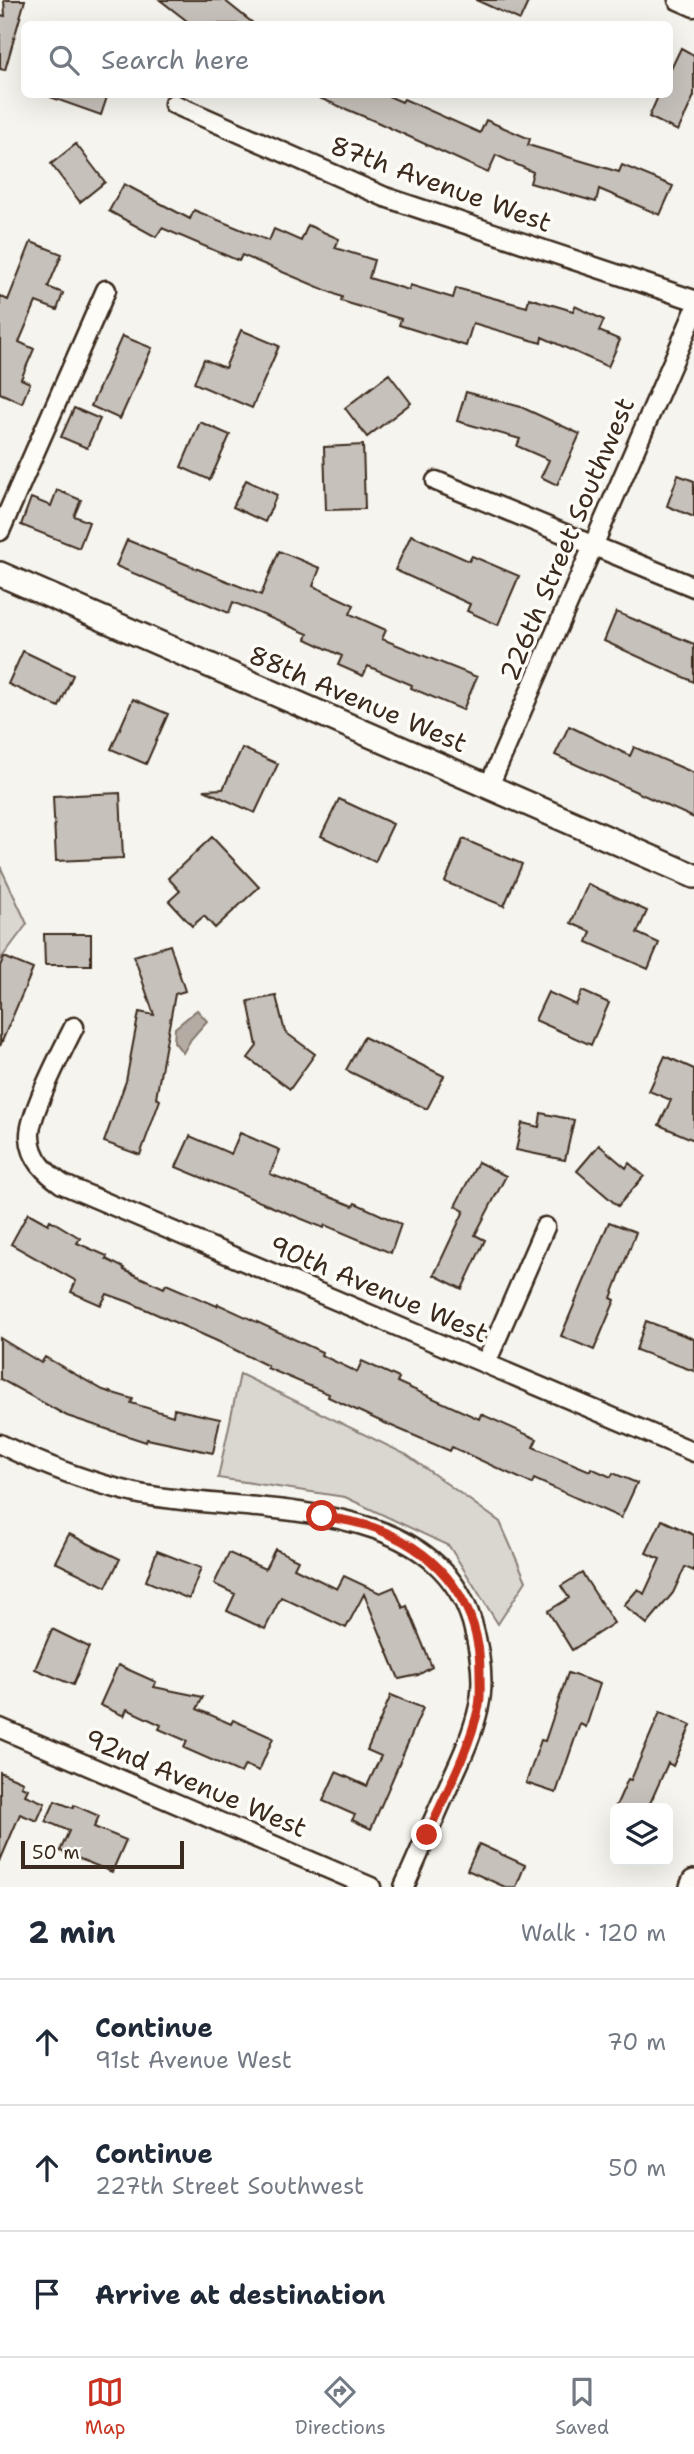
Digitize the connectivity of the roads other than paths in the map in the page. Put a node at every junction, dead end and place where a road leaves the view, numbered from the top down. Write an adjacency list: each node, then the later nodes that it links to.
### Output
1 (678, 0): 2 (street)
2 (694, 7)
3 (174, 104): 5 (street, 87th Avenue West)
4 (106, 290): 8 (street)
5 (694, 300)
6 (694, 313): 9 (street, 226th Street Southwest)
7 (436, 481): 9 (street)
8 (0, 531)
9 (593, 545): 11 (street); 12 (street, 226th Street Southwest)
10 (0, 574): 12 (street, 88th Avenue West)
11 (694, 587)
12 (489, 786): 13 (street, 88th Avenue West)
13 (694, 876)
14 (74, 1027): 16 (street, 90th Avenue West)
15 (545, 1227): 16 (street)
16 (486, 1363): 18 (street, 90th Avenue West)
17 (0, 1444): 21 (street)
18 (694, 1452)
19 (0, 1728): 20 (street, 92nd Avenue West)
20 (371, 1887)
21 (404, 1887)

